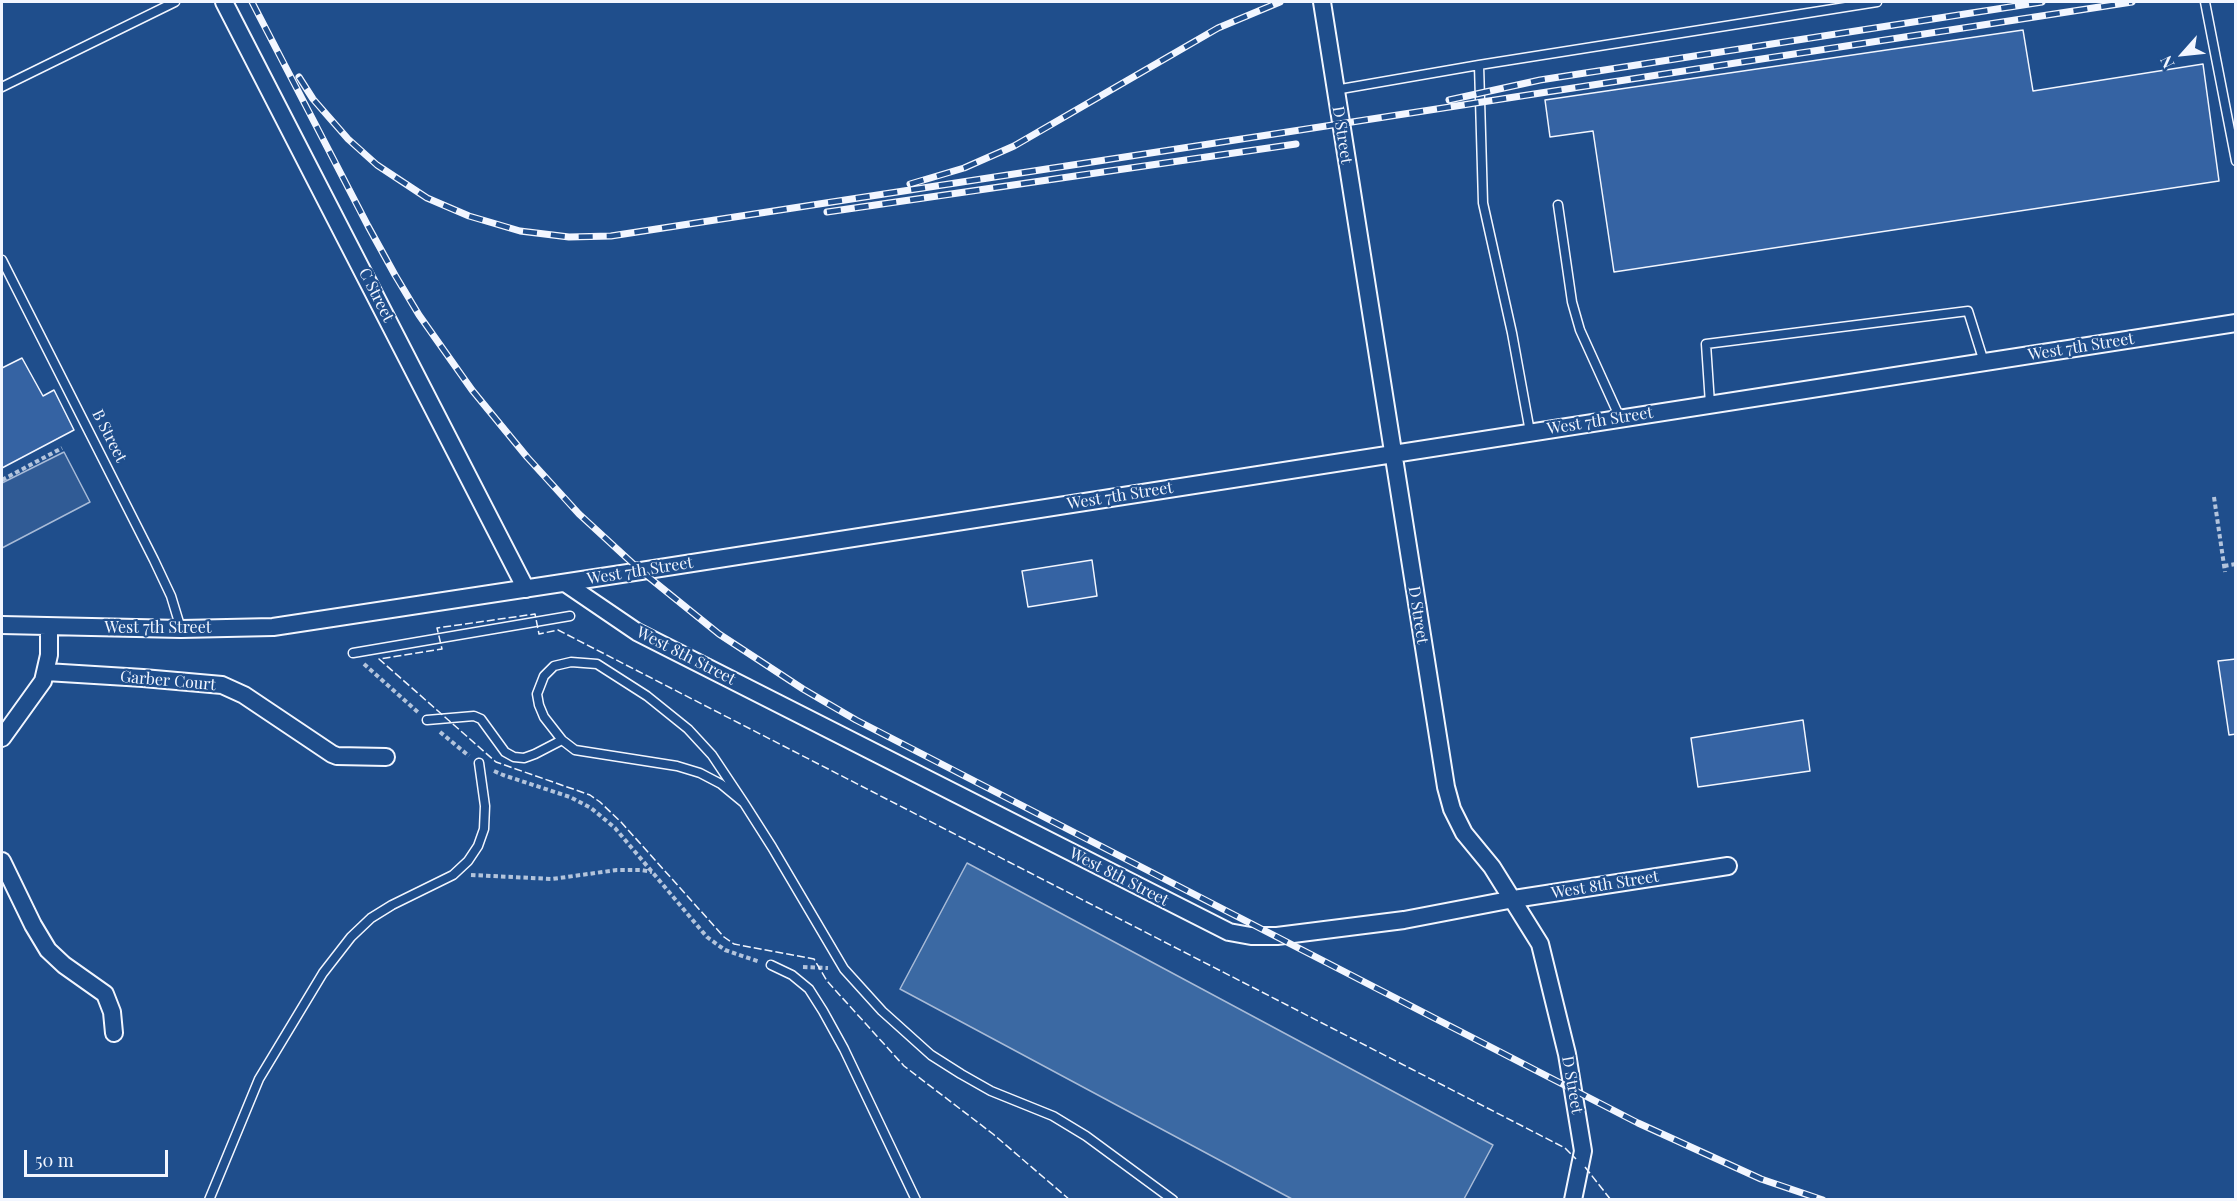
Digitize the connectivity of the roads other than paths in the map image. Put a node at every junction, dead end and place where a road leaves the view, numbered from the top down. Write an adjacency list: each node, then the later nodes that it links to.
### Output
1 (175, 2): 7 (lane)
2 (224, 2): 19 (street, C Street)
3 (1322, 2): 8 (street, D Street)
4 (1878, 2): 6 (lane)
5 (2205, 2): 9 (lane)
6 (1479, 65): 8 (lane); 16 (lane)
7 (2, 87)
8 (1335, 90): 17 (street, D Street)
9 (2235, 161)
10 (1558, 205): 15 (lane)
11 (2, 260): 23 (lane, B Street)
12 (2235, 323): 13 (street, West 7th Street)
13 (1984, 362): 14 (street, West 7th Street); 14 (lane)
14 (1710, 404): 15 (street, West 7th Street)
15 (1620, 418): 16 (street, West 7th Street)
16 (1530, 432): 17 (street, West 7th Street)
17 (1393, 453): 18 (street, West 7th Street); 34 (street, D Street)
18 (565, 583): 19 (street, West 7th Street); 34 (street, West 8th Street)
19 (526, 589): 23 (street, West 7th Street)
20 (570, 616): 24 (lane)
21 (2, 624): 22 (street, West 7th Street)
22 (49, 627): 23 (street, West 7th Street); 25 (street)
23 (181, 629)
24 (353, 653)
25 (46, 672): 27 (street); 29 (street, Garber Court)
26 (427, 720): 28 (lane)
27 (2, 738)
28 (562, 740): 31 (lane); 31 (lane)
29 (386, 757)
30 (479, 763): 37 (lane)
31 (744, 802): 39 (lane)
32 (2, 861): 36 (street)
33 (1728, 866): 34 (street, West 8th Street)
34 (1514, 899): 40 (street, D Street)
35 (771, 964): 38 (lane)
36 (114, 1033)
37 (208, 1200)
38 (916, 1200)
39 (1173, 1200)
40 (1573, 1200)

